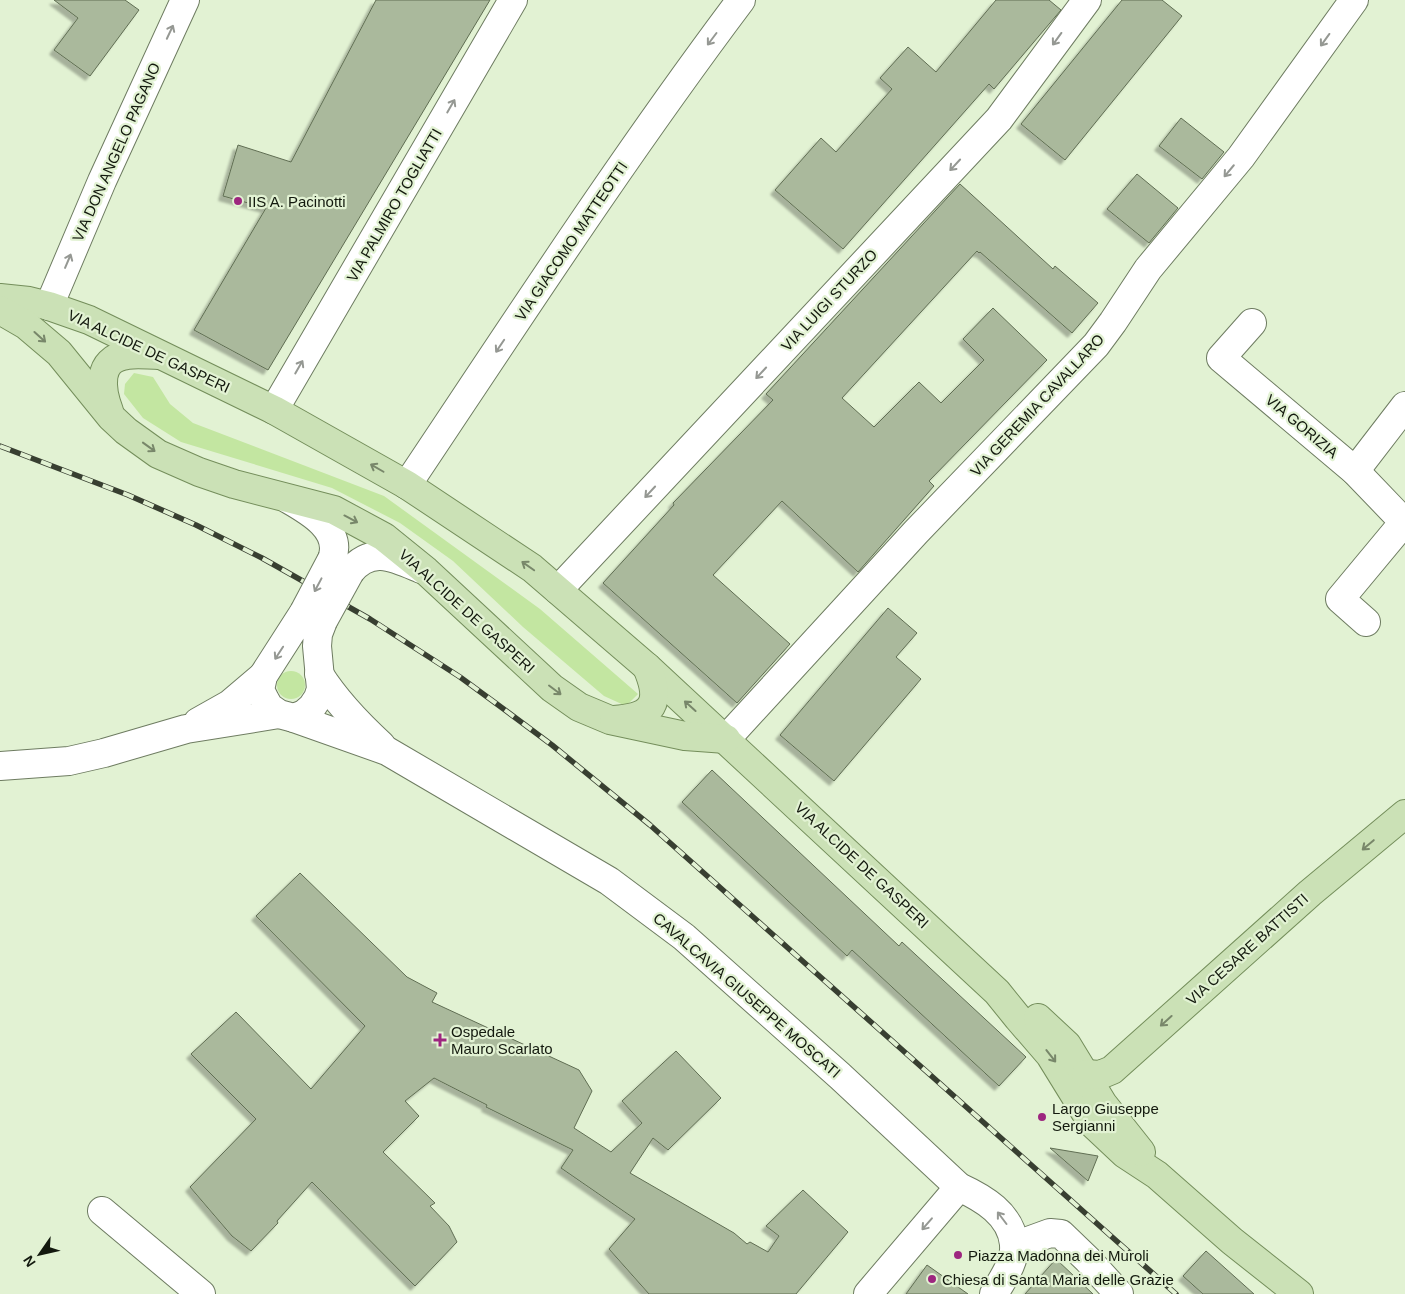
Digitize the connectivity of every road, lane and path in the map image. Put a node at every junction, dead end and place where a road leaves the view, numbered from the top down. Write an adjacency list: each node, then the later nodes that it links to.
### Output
1 (185, 0): 7 (street, VIA DON ANGELO PAGANO, one-way to 1)
2 (514, 0): 11 (street, VIA PALMIRO TOGLIATTI, one-way to 2)
3 (741, 0): 15 (street, VIA GIACOMO MATTEOTTI, one-way to 15)
4 (1087, 0): 19 (street, VIA LUIGI STURZO, one-way to 19)
5 (1354, 0): 28 (street, VIA GEREMIA CAVALLARO, one-way to 28)
6 (0, 298): 7 (main road, VIA ALCIDE DE GASPERI)
7 (49, 306): 10 (main road, VIA ALCIDE DE GASPERI)
8 (0, 310): 13 (main road, VIA ALCIDE DE GASPERI, one-way to 13)
9 (1252, 323): 14 (street, VIA GORIZIA)
10 (165, 356): 11 (main road, VIA ALCIDE DE GASPERI); 13 (main road)
11 (274, 410): 15 (main road, VIA ALCIDE DE GASPERI, one-way to 11)
12 (1403, 411): 14 (street)
13 (112, 417): 16 (main road, VIA ALCIDE DE GASPERI, one-way to 16)
14 (1355, 471): 21 (street)
15 (408, 486): 19 (main road, VIA ALCIDE DE GASPERI, one-way to 15)
16 (282, 495): 17 (street, CAVALCAVIA GIUSEPPE MOSCATI); 18 (main road, VIA ALCIDE DE GASPERI, one-way to 18)
17 (341, 565): 18 (street, CAVALCAVIA GIUSEPPE MOSCATI); 20 (street, CAVALCAVIA GIUSEPPE MOSCATI, bridge)
18 (426, 571): 26 (main road, VIA ALCIDE DE GASPERI, one-way to 26)
19 (558, 590): 22 (main road, VIA ALCIDE DE GASPERI)
20 (314, 616): 23 (street, CAVALCAVIA GIUSEPPE MOSCATI); 24 (street, CAVALCAVIA GIUSEPPE MOSCATI, one-way to 24)
21 (1366, 622)
22 (647, 667): 26 (main road); 28 (main road, VIA ALCIDE DE GASPERI, one-way to 22)
23 (320, 674): 25 (street, CAVALCAVIA GIUSEPPE MOSCATI); 29 (street, CAVALCAVIA GIUSEPPE MOSCATI)
24 (263, 676): 25 (street, CAVALCAVIA GIUSEPPE MOSCATI); 27 (street, CAVALCAVIA GIUSEPPE MOSCATI)
25 (287, 716): 27 (street, CAVALCAVIA GIUSEPPE MOSCATI); 29 (street, CAVALCAVIA GIUSEPPE MOSCATI)
26 (610, 720): 28 (main road, VIA ALCIDE DE GASPERI)
27 (186, 729): 30 (street, CAVALCAVIA GIUSEPPE MOSCATI)
28 (726, 739): 32 (main road, VIA ALCIDE DE GASPERI)
29 (387, 751): 35 (street, CAVALCAVIA GIUSEPPE MOSCATI)
30 (0, 766)
31 (1405, 814): 33 (main road, VIA CESARE BATTISTI, one-way to 33)
32 (997, 992): 33 (main road, VIA ALCIDE DE GASPERI); 34 (main road, VIA ALCIDE DE GASPERI, one-way to 34)
33 (1086, 1074): 34 (main road, VIA ALCIDE DE GASPERI)
34 (1157, 1175): 42 (main road)
35 (959, 1187): 37 (street, CAVALCAVIA GIUSEPPE MOSCATI, one-way to 35); 39 (street, one-way to 39)
36 (102, 1211): 38 (street)
37 (1027, 1241): 40 (street); 41 (street)
38 (201, 1294)
39 (868, 1294)
40 (994, 1294)
41 (1119, 1294)
42 (1299, 1294)

